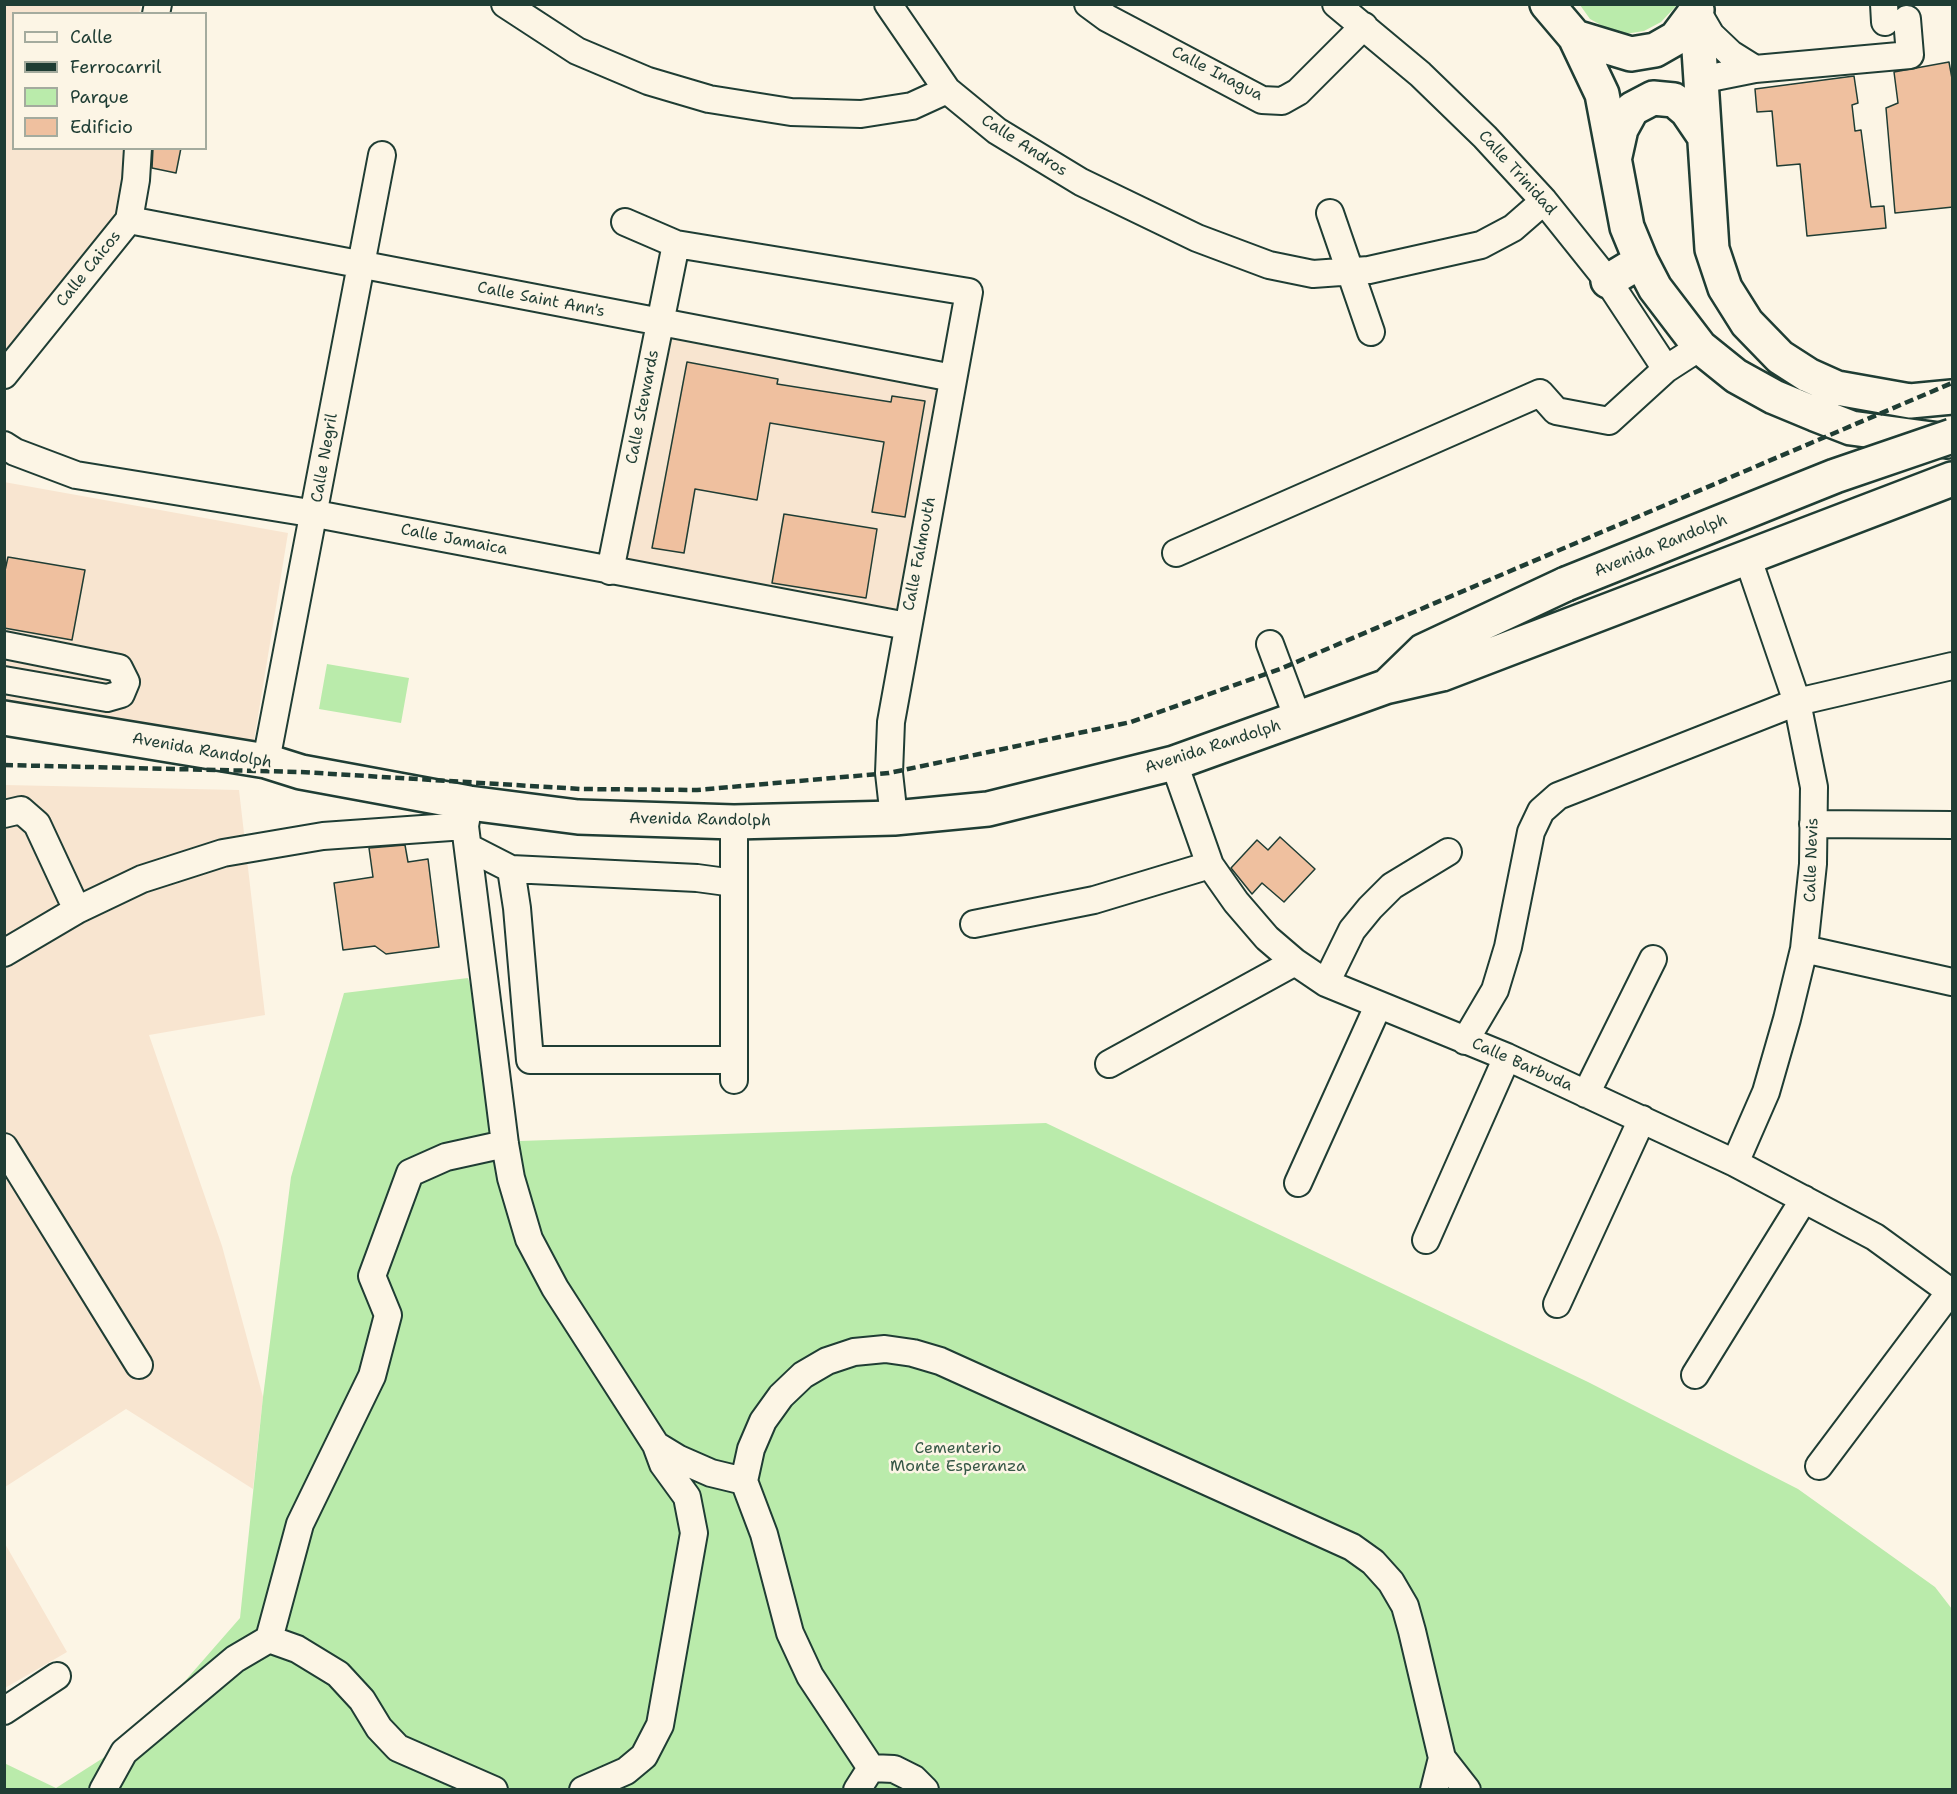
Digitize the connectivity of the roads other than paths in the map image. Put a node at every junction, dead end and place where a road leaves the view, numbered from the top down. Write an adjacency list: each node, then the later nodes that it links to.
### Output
1 (505, 4): 12 (street)
2 (888, 4): 12 (street, Calle Andros)
3 (1088, 4): 8 (street, Calle Inagua)
4 (1336, 4): 8 (street, Calle Trinidad)
5 (1547, 4): 9 (main road)
6 (1696, 7): 9 (main road); 10 (street); 11 (main road)
7 (1892, 15): 10 (street)
8 (1364, 26): 17 (street, Calle Trinidad)
9 (1575, 37): 11 (main road); 16 (main road)
10 (1755, 69): 11 (street)
11 (1701, 80): 13 (main road)
12 (947, 90): 24 (street, Calle Andros)
13 (1704, 136): 16 (main road); 32 (main road)
14 (138, 150): 19 (street, Calle Caicos)
15 (382, 155): 23 (street, Calle Negril)
16 (1614, 157): 22 (main road)
17 (1544, 201): 24 (street, Calle Andros); 25 (street, Calle Trinidad)
18 (1330, 213): 24 (street)
19 (129, 220): 23 (street, Calle Saint Ann's); 30 (street, Calle Caicos)
20 (624, 222): 21 (street)
21 (676, 244): 26 (street, Calle Stewards); 31 (street, Calle Falmouth)
22 (1641, 261): 25 (main road); 28 (main road)
23 (360, 266): 26 (street, Calle Saint Ann's); 37 (street, Calle Negril)
24 (1351, 271): 27 (street)
25 (1608, 281): 29 (street, Calle Trinidad)
26 (660, 322): 31 (street, Calle Saint Ann's); 40 (street, Calle Stewards)
27 (1371, 332)
28 (1700, 346): 29 (street); 34 (main road)
29 (1666, 369): 38 (street)
30 (4, 375)
31 (953, 378): 41 (street, Calle Falmouth)
32 (1953, 397)
33 (1953, 436): 46 (main road, Avenida Randolph, bridge)
34 (1953, 441)
35 (4, 445): 37 (street, Calle Jamaica)
36 (1953, 479): 39 (main road, Avenida Randolph)
37 (315, 514): 40 (street, Calle Jamaica); 50 (street, Calle Negril)
38 (1176, 553)
39 (1747, 556): 46 (main road, Avenida Randolph); 47 (street, Calle Nevis)
40 (610, 571): 41 (street, Calle Jamaica)
41 (907, 626): 53 (street, Calle Falmouth)
42 (1270, 644): 49 (street)
43 (4, 645): 45 (street)
44 (1953, 666): 47 (street)
45 (4, 680)
46 (1385, 687): 49 (main road, Avenida Randolph)
47 (1797, 702): 55 (street, Calle Nevis); 71 (street)
48 (4, 718): 50 (main road, Avenida Randolph)
49 (1298, 718): 51 (main road, Avenida Randolph)
50 (266, 761): 56 (main road, Avenida Randolph)
51 (1174, 763): 53 (main road, Avenida Randolph); 59 (street, Calle Barbuda)
52 (4, 814): 62 (street)
53 (894, 818): 54 (main road, Avenida Randolph)
54 (734, 822): 56 (main road, Avenida Randolph); 61 (street)
55 (1813, 824): 57 (street); 64 (street, Calle Nevis)
56 (467, 825): 60 (street); 62 (street); 76 (street)
57 (1953, 825)
58 (1448, 852): 69 (street)
59 (1210, 866): 63 (street); 67 (street, Calle Barbuda)
60 (511, 869): 61 (street); 61 (street)
61 (734, 884)
62 (77, 910): 65 (street)
63 (974, 924)
64 (1804, 949): 68 (street); 78 (street, Calle Nevis)
65 (4, 953)
66 (1653, 959): 74 (street)
67 (1295, 962): 69 (street, Calle Barbuda); 73 (street)
68 (1953, 982)
69 (1326, 983): 70 (street, Calle Barbuda)
70 (1378, 1006): 71 (street, Calle Barbuda); 79 (street)
71 (1465, 1041): 72 (street, Calle Barbuda)
72 (1507, 1057): 74 (street, Calle Barbuda); 81 (street)
73 (1109, 1064)
74 (1586, 1094): 75 (street, Calle Barbuda)
75 (1642, 1119): 78 (street, Calle Barbuda); 83 (street)
76 (505, 1144): 86 (street); 89 (street)
77 (4, 1147): 84 (street)
78 (1736, 1163): 80 (street, Calle Barbuda)
79 (1298, 1183)
80 (1804, 1198): 82 (street, Calle Barbuda); 85 (street)
81 (1426, 1240)
82 (1952, 1291): 87 (street)
83 (1557, 1304)
84 (139, 1365)
85 (1695, 1375)
86 (656, 1445): 88 (street); 96 (street)
87 (1819, 1466)
88 (744, 1481): 92 (street); 93 (street)
89 (269, 1639): 94 (street); 95 (street)
90 (57, 1676): 91 (street)
91 (4, 1711)
92 (1442, 1758): 99 (street); 100 (street)
93 (870, 1768): 97 (street); 98 (street)
94 (103, 1790)
95 (494, 1790)
96 (583, 1790)
97 (857, 1790)
98 (925, 1790)
99 (1434, 1790)
100 (1467, 1790)

